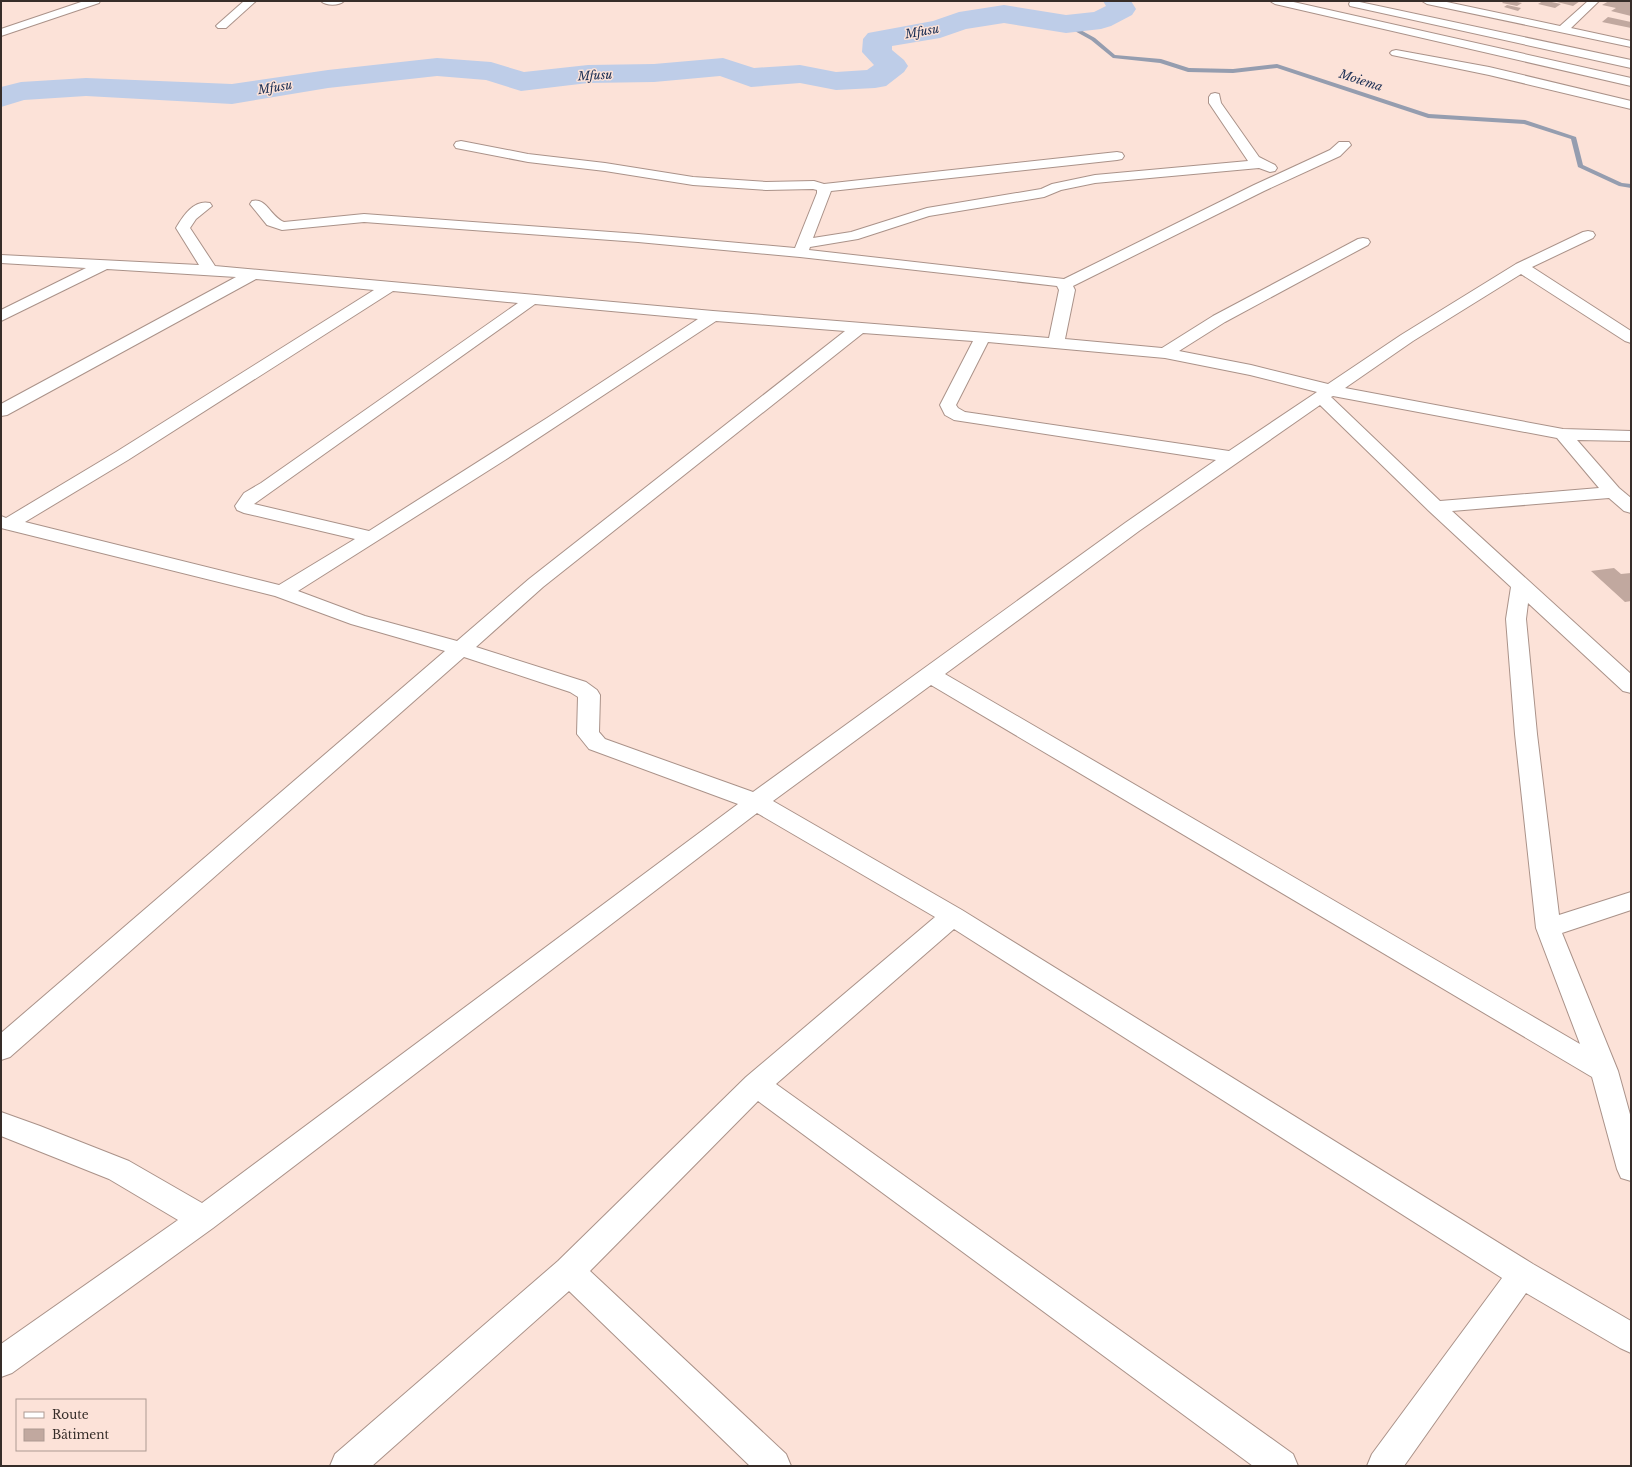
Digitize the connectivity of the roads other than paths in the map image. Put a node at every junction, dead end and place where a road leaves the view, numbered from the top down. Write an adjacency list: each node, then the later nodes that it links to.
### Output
1 (95, 1): 11 (main road)
2 (251, 1): 9 (main road)
3 (326, 1): 4 (main road)
4 (339, 1)
5 (1275, 1): 15 (main road)
6 (1427, 1): 10 (main road)
7 (1594, 1): 10 (main road)
8 (1347, 3): 14 (main road)
9 (222, 26)
10 (1562, 30): 12 (main road)
11 (1, 33)
12 (1631, 44)
13 (1396, 53): 17 (main road)
14 (1631, 64)
15 (1631, 82)
16 (1215, 96): 21 (main road)
17 (1631, 105)
18 (461, 145): 23 (main road)
19 (1344, 145): 22 (main road)
20 (1117, 156): 23 (main road)
21 (1260, 164): 22 (main road); 28 (main road)
22 (1288, 174): 34 (main road)
23 (822, 188): 28 (main road)
24 (257, 204): 28 (main road)
25 (205, 206): 32 (main road)
26 (1588, 235): 31 (main road)
27 (1363, 242): 43 (main road)
28 (802, 248): 34 (main road)
29 (1, 259): 30 (main road)
30 (103, 265): 32 (main road); 37 (main road)
31 (1520, 267): 41 (main road); 44 (main road)
32 (210, 270): 33 (main road)
33 (253, 274): 35 (main road); 45 (main road)
34 (1065, 284): 42 (main road)
35 (389, 287): 36 (main road); 52 (main road)
36 (533, 299): 38 (main road); 53 (main road)
37 (1, 316)
38 (713, 316): 39 (main road); 53 (main road)
39 (859, 328): 40 (main road); 56 (main road)
40 (983, 337): 42 (main road); 48 (main road)
41 (1631, 338)
42 (1056, 343): 43 (main road)
43 (1165, 353): 44 (main road)
44 (1325, 393): 46 (main road); 48 (main road); 50 (main road)
45 (1, 411)
46 (1563, 434): 47 (main road); 49 (main road)
47 (1631, 436)
48 (1232, 457): 57 (main road)
49 (1613, 492): 50 (main road); 51 (main road)
50 (1436, 507): 54 (main road)
51 (1631, 507)
52 (5, 523): 55 (main road)
53 (372, 537): 55 (main road)
54 (1521, 586): 58 (main road); 62 (main road)
55 (282, 592): 56 (main road)
56 (462, 649): 59 (main road); 63 (main road)
57 (930, 675): 59 (main road); 64 (main road)
58 (1631, 686)
59 (756, 802): 61 (main road); 68 (main road)
60 (1631, 901): 62 (main road)
61 (953, 916): 65 (main road); 70 (main road)
62 (1548, 928): 64 (main road)
63 (1, 1049)
64 (1604, 1071): 67 (main road)
65 (756, 1085): 69 (main road); 75 (main road)
66 (1, 1124): 68 (main road)
67 (1631, 1169)
68 (203, 1219): 72 (main road)
69 (570, 1271): 73 (main road); 74 (main road)
70 (1522, 1274): 71 (main road); 76 (main road)
71 (1631, 1338)
72 (1, 1362)
73 (347, 1466)
74 (774, 1466)
75 (1281, 1466)
76 (1384, 1466)

